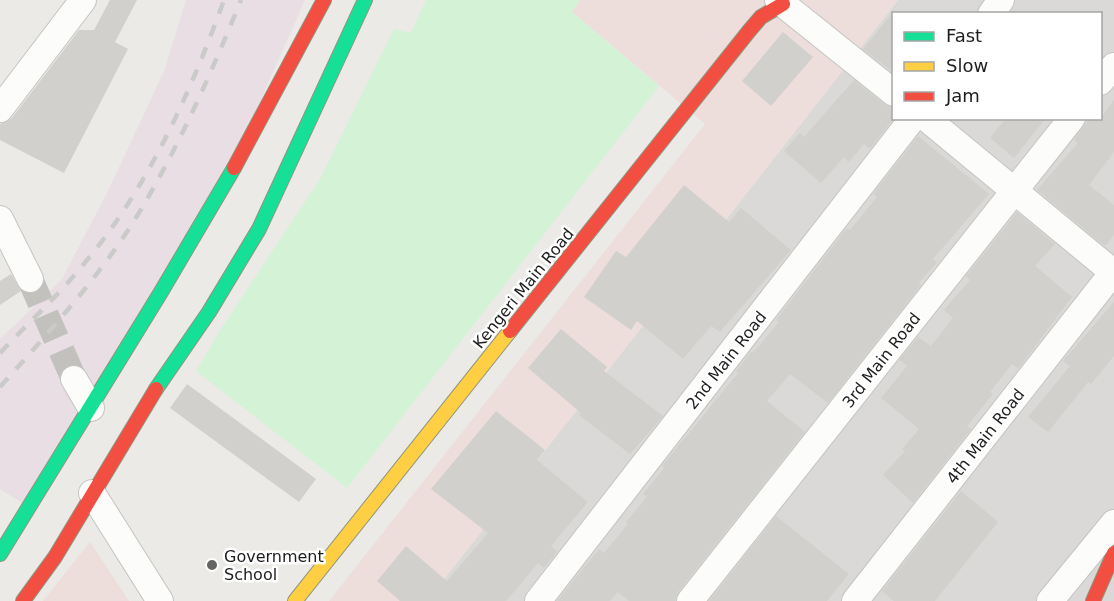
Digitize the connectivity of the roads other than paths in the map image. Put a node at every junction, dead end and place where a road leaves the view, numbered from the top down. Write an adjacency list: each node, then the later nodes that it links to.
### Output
1 (83, 0): 9 (street)
2 (324, 0): 18 (street)
3 (364, 0): 19 (street)
4 (782, 1): 5 (street); 8 (street); 26 (street, Kengeri Main Road)
5 (771, 29)
6 (1114, 66): 7 (street)
7 (1102, 81)
8 (892, 91)
9 (0, 109)
10 (911, 120): 27 (street, 2nd Main Road)
11 (928, 120): 13 (street)
12 (1070, 120): 13 (street, 3rd Main Road)
13 (1015, 190): 15 (street); 28 (street, 3rd Main Road)
14 (0, 219): 16 (street)
15 (1114, 272): 29 (street, 4th Main Road)
16 (30, 279)
17 (74, 379): 18 (street)
18 (91, 408): 21 (street)
19 (92, 493): 24 (street); 25 (street)
20 (1114, 523): 30 (street)
21 (0, 554)
22 (1113, 559): 23 (street)
23 (1098, 596)
24 (23, 601)
25 (160, 601)
26 (295, 601)
27 (538, 601)
28 (690, 601)
29 (855, 601)
30 (1050, 601)

